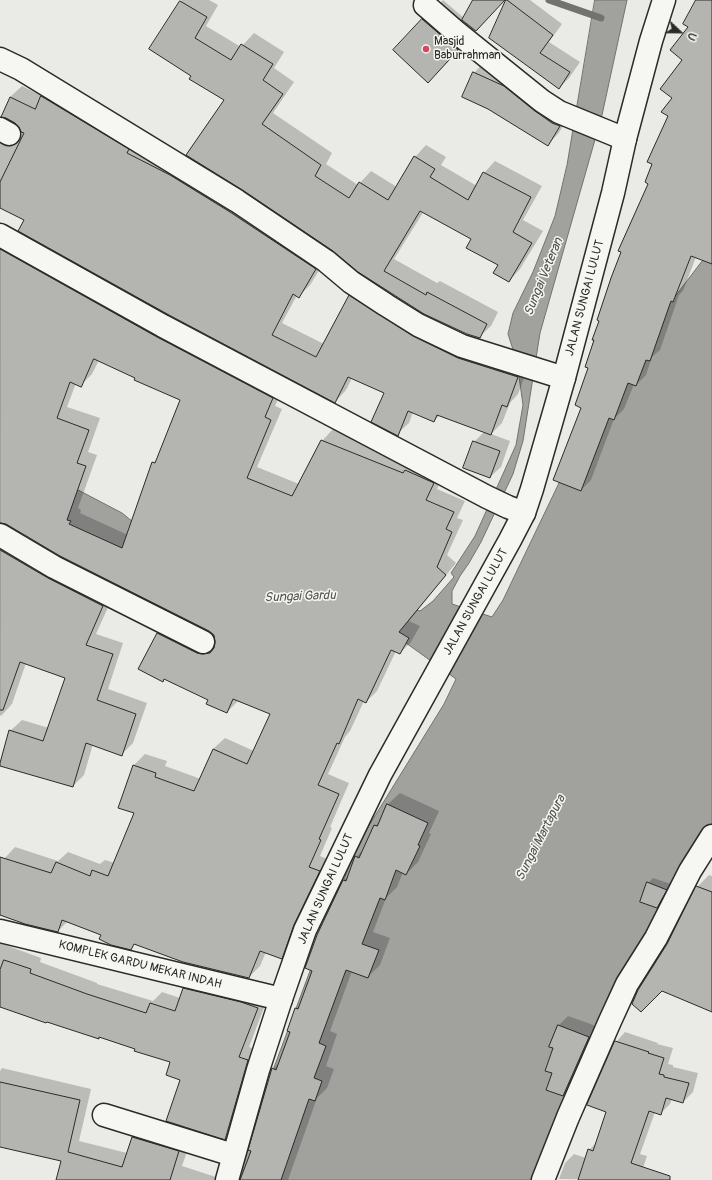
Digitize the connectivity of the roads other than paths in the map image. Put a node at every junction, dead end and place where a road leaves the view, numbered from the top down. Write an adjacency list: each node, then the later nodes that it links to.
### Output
1 (664, 0): 4 (street, JALAN SUNGAI LULUT)
2 (424, 5): 4 (street)
3 (0, 59): 6 (street)
4 (625, 139): 6 (street, JALAN SUNGAI LULUT)
5 (0, 234): 7 (street)
6 (564, 378): 7 (street, JALAN SUNGAI LULUT)
7 (516, 510): 12 (street, JALAN SUNGAI LULUT)
8 (0, 535): 9 (street)
9 (203, 642)
10 (712, 836): 16 (street)
11 (0, 931): 12 (street, KOMPLEK GARDU MEKAR INDAH)
12 (281, 999): 14 (street, JALAN SUNGAI LULUT)
13 (104, 1115): 14 (street)
14 (233, 1155): 15 (street, JALAN SUNGAI LULUT)
15 (226, 1180)
16 (543, 1180)

